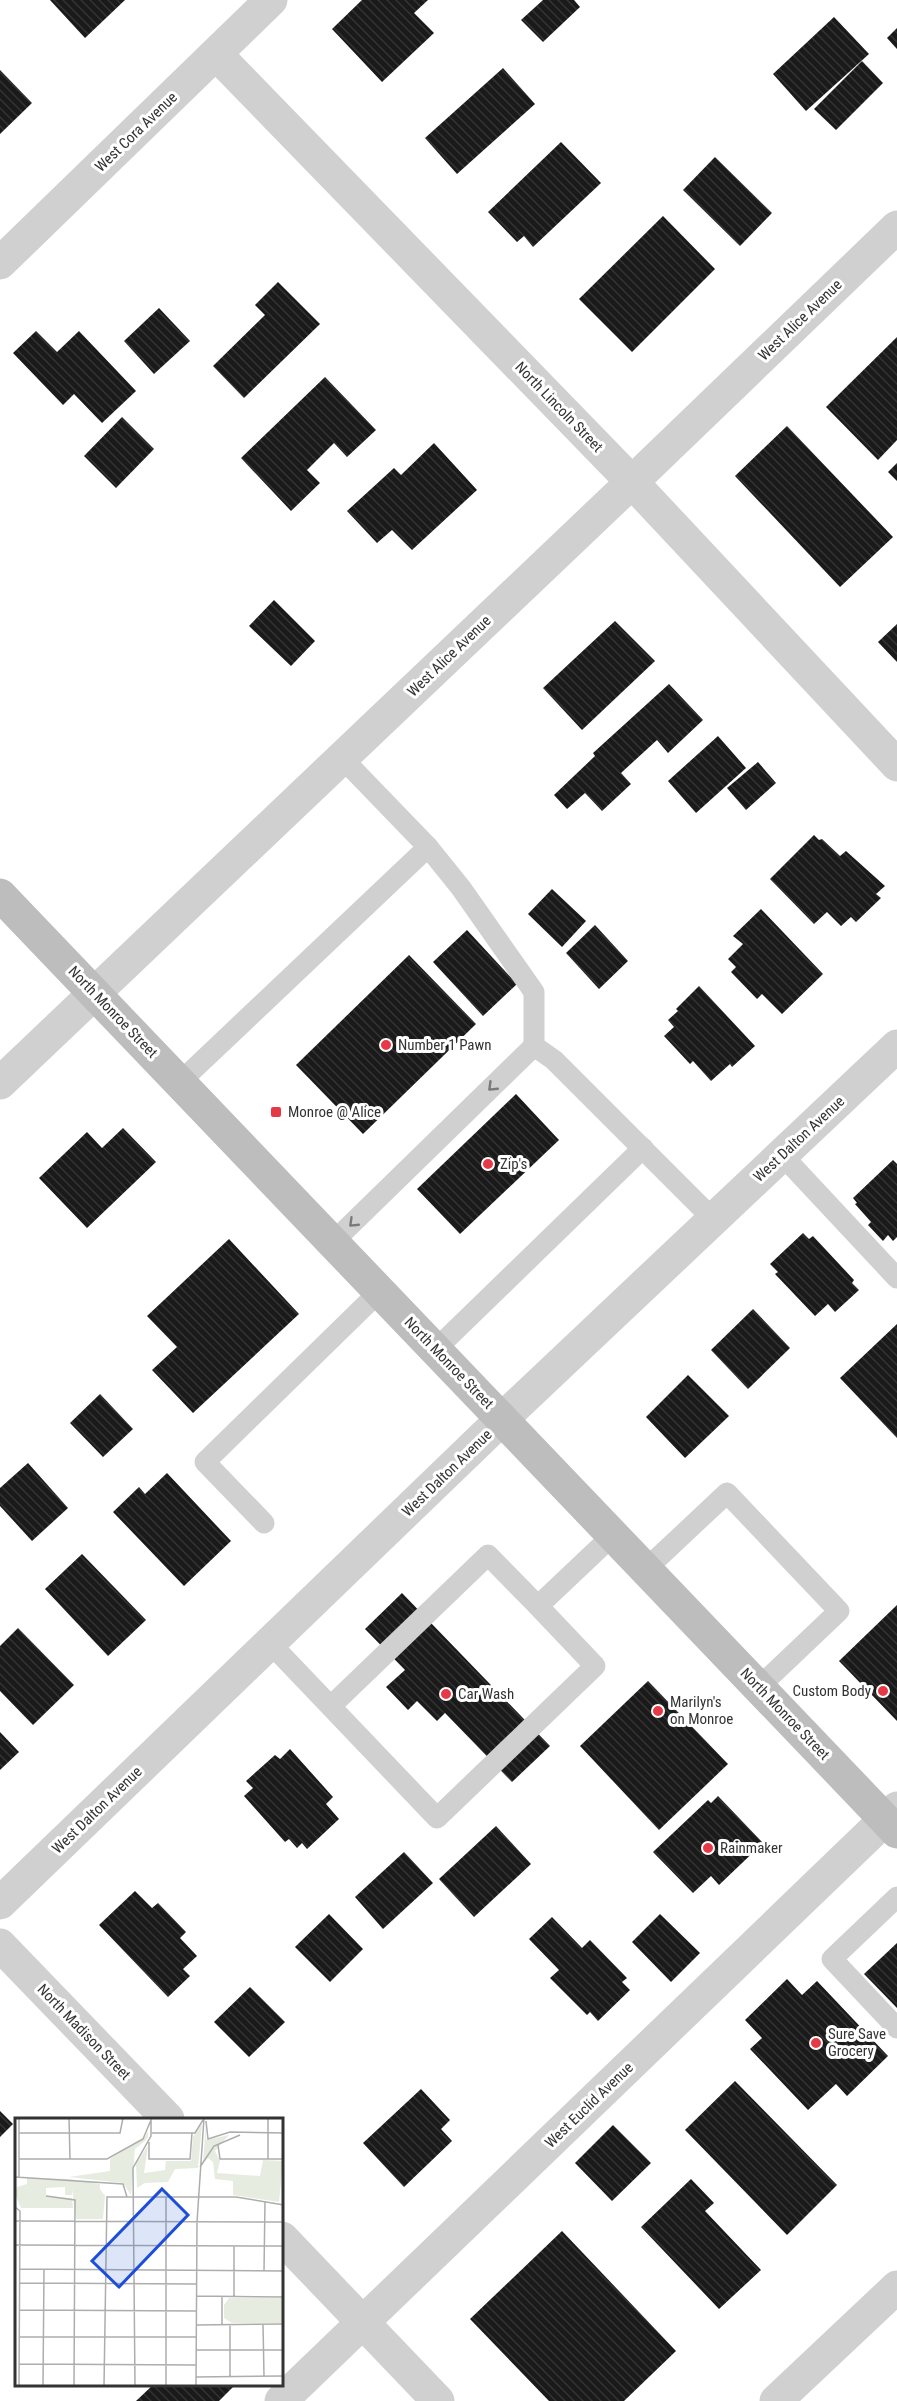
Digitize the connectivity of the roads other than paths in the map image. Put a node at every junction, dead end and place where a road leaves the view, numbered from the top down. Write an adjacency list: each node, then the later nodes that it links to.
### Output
1 (271, 0): 2 (street, West Cora Avenue)
2 (216, 54): 4 (street, West Cora Avenue); 5 (street, North Lincoln Street)
3 (897, 227): 5 (street, West Alice Avenue)
4 (0, 263)
5 (632, 482): 6 (street, West Alice Avenue); 7 (street, North Lincoln Street)
6 (342, 758): 8 (lane); 10 (street, West Alice Avenue)
7 (897, 765)
8 (428, 847): 11 (lane); 13 (lane)
9 (0, 895): 10 (main road, North Monroe Street)
10 (94, 993): 13 (main road, North Monroe Street); 14 (street, West Alice Avenue)
11 (534, 1046): 15 (lane); 18 (lane, one-way to 18)
12 (897, 1046): 16 (street, West Dalton Avenue)
13 (180, 1082): 18 (main road, North Monroe Street)
14 (0, 1083)
15 (643, 1148): 17 (lane); 21 (lane)
16 (782, 1155): 17 (street, West Dalton Avenue); 19 (lane)
17 (714, 1220): 22 (street, West Dalton Avenue)
18 (333, 1242): 20 (main road, North Monroe Street)
19 (897, 1278)
20 (380, 1291): 21 (main road, North Monroe Street); 23 (lane)
21 (436, 1349): 22 (main road, North Monroe Street)
22 (502, 1419): 24 (main road, North Monroe Street); 27 (street, West Dalton Avenue)
23 (264, 1523)
24 (613, 1535): 25 (main road, North Monroe Street); 26 (lane)
25 (646, 1569): 28 (main road, North Monroe Street); 28 (lane)
26 (538, 1606): 29 (lane); 29 (lane)
27 (270, 1643): 29 (lane); 32 (street, West Dalton Avenue)
28 (759, 1687): 30 (main road, North Monroe Street)
29 (331, 1706)
30 (893, 1820): 38 (street, West Euclid Avenue)
31 (897, 1897): 34 (lane)
32 (0, 1903)
33 (0, 1945): 35 (street, North Madison Street)
34 (897, 2028)
35 (167, 2118)
36 (284, 2240): 38 (street)
37 (897, 2287): 41 (street)
38 (363, 2322): 39 (street, West Euclid Avenue); 40 (street)
39 (281, 2401)
40 (438, 2401)
41 (776, 2401)

